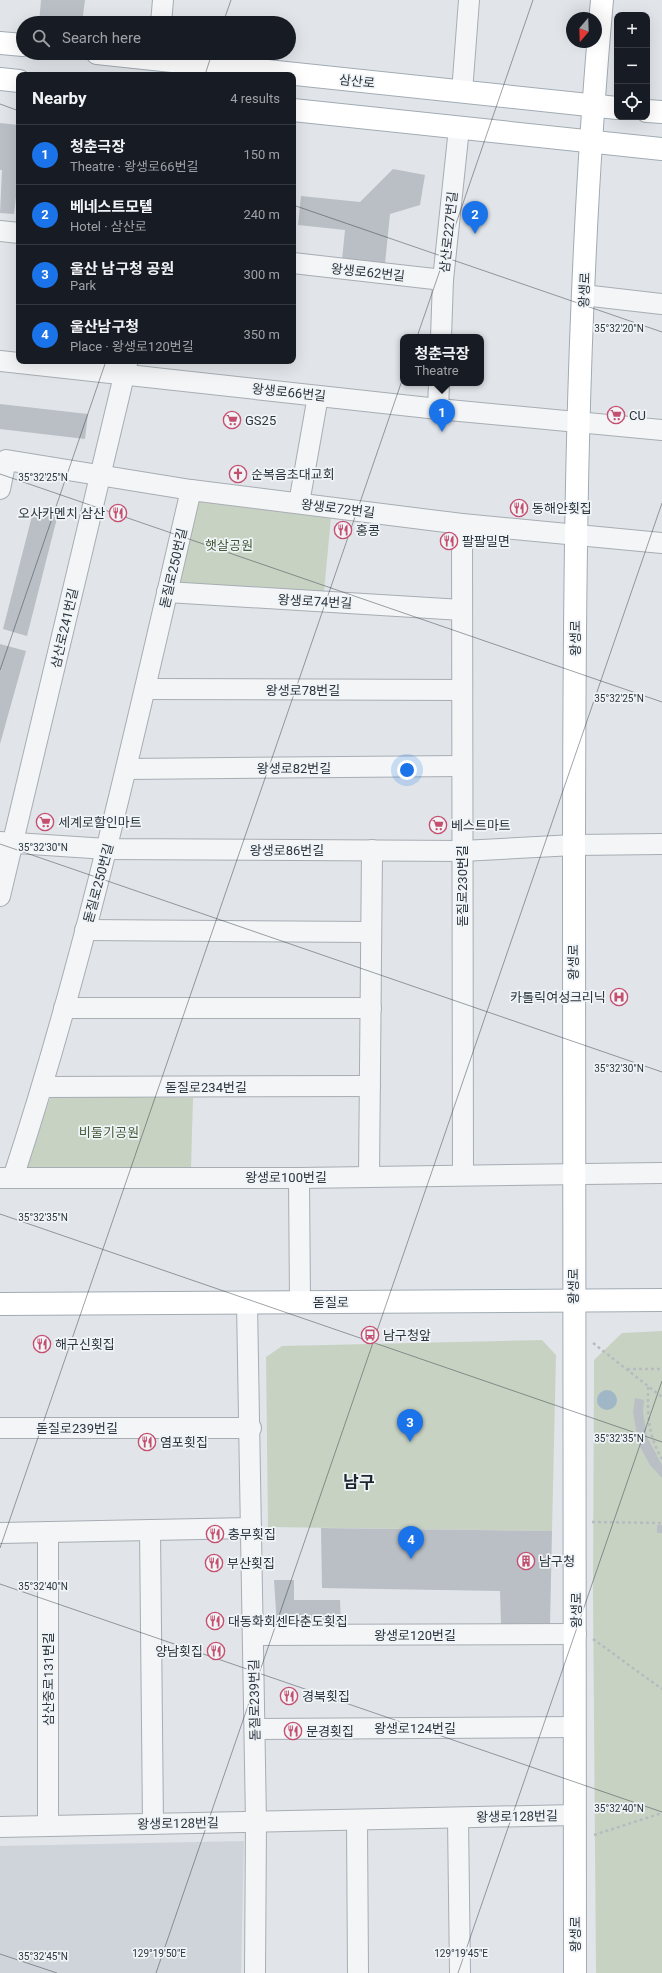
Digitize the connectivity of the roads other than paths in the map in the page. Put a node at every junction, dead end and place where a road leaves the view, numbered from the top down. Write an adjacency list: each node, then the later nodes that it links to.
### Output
1 (163, 0): 4 (street)
2 (469, 0): 12 (street)
3 (602, 0): 13 (main road, 왕생로)
4 (162, 16)
5 (0, 43): 6 (main road)
6 (16, 44)
7 (192, 60): 8 (main road, 삼산로)
8 (293, 72)
9 (296, 72): 12 (main road, 삼산로)
10 (0, 79): 11 (main road)
11 (16, 81)
12 (462, 92): 13 (main road, 삼산로)
13 (592, 105): 14 (main road, 삼산로); 19 (main road, 왕생로)
14 (614, 108)
15 (296, 110): 18 (main road)
16 (650, 111): 17 (main road)
17 (662, 112)
18 (459, 128): 19 (main road); 24 (street, 삼산로227번길)
19 (591, 142): 20 (main road); 25 (main road, 왕생로)
20 (662, 149)
21 (0, 231): 22 (street)
22 (16, 233)
23 (296, 263): 24 (street, 왕생로62번길)
24 (443, 280): 27 (street, 삼산로227번길)
25 (583, 295): 26 (street); 35 (main road, 왕생로)
26 (662, 304)
27 (441, 334)
28 (0, 361): 29 (street, 왕생로66번길)
29 (16, 362)
30 (54, 364): 31 (street, 왕생로66번길)
31 (126, 368): 33 (street, 왕생로66번길); 37 (street, 삼산로241번길)
32 (439, 386): 34 (street)
33 (318, 396): 34 (street, 왕생로66번길); 40 (street)
34 (438, 409): 35 (street, 왕생로66번길)
35 (578, 421): 36 (street, 왕생로66번길); 42 (main road, 왕생로)
36 (662, 430)
37 (101, 476): 38 (street, 왕생로72번길); 39 (street, 왕생로72번길); 50 (street, 삼산로241번길)
38 (0, 488)
39 (191, 490): 40 (street, 왕생로72번길); 44 (street, 돋질로250번길)
40 (299, 503): 41 (street, 왕생로72번길)
41 (462, 524): 42 (street, 왕생로72번길); 45 (street, 돋질로230번길)
42 (575, 535): 43 (street, 왕생로72번길); 52 (main road, 왕생로)
43 (662, 543)
44 (167, 592): 45 (street, 왕생로74번길); 46 (street, 돋질로250번길)
45 (462, 610): 47 (street, 돋질로230번길)
46 (144, 689): 47 (street, 왕생로78번길); 49 (street, 돋질로250번길)
47 (462, 690): 48 (street, 돋질로230번길)
48 (462, 766): 49 (street, 왕생로82번길); 55 (street, 돋질로230번길)
49 (126, 769): 53 (street, 돋질로250번길)
50 (6, 842): 53 (street, 왕생로86번길); 56 (street, 삼산로241번길)
51 (662, 844): 52 (street, 왕생로86번길)
52 (574, 845): 55 (street, 왕생로86번길); 64 (main road, 왕생로)
53 (107, 849): 54 (street, 왕생로86번길); 57 (street, 돋질로250번길)
54 (372, 850): 55 (street, 왕생로86번길); 58 (street)
55 (462, 851): 65 (street, 돋질로230번길)
56 (0, 896)
57 (85, 930): 58 (street); 59 (street, 돋질로250번길)
58 (371, 932): 60 (street)
59 (64, 1008): 60 (street); 62 (street, 돋질로250번길)
60 (371, 1008): 61 (street)
61 (370, 1086): 62 (street, 돋질로234번길); 66 (street)
62 (43, 1087): 67 (street, 돋질로250번길)
63 (662, 1173): 64 (street, 왕생로100번길)
64 (573, 1174): 65 (street, 왕생로100번길); 70 (main road, 왕생로)
65 (463, 1175): 66 (street, 왕생로100번길)
66 (369, 1177): 68 (street, 왕생로100번길)
67 (6, 1178): 68 (street, 왕생로100번길)
68 (299, 1178): 71 (street)
69 (662, 1300): 70 (main road, 돋질로)
70 (573, 1301): 71 (main road, 돋질로); 80 (main road, 왕생로)
71 (300, 1302): 72 (main road, 돋질로)
72 (247, 1303): 73 (main road, 돋질로); 75 (street, 돋질로239번길)
73 (0, 1304)
74 (0, 1428): 75 (street, 돋질로239번길)
75 (251, 1428): 76 (street, 돋질로239번길)
76 (251, 1528): 77 (street); 81 (street, 돋질로239번길)
77 (150, 1530): 78 (street); 88 (street)
78 (48, 1532): 79 (street); 89 (street, 삼산중로131번길)
79 (0, 1533)
80 (576, 1631): 81 (street, 왕생로120번길); 82 (main road, 왕생로)
81 (253, 1635): 83 (street, 돋질로239번길)
82 (575, 1727): 83 (street, 왕생로124번길); 84 (main road, 왕생로)
83 (255, 1729): 87 (street, 돋질로239번길)
84 (575, 1815): 85 (street, 왕생로128번길); 94 (main road, 왕생로)
85 (458, 1818): 86 (street, 왕생로128번길); 93 (street, 왕생로128번길)
86 (357, 1820): 87 (street, 왕생로128번길); 92 (street)
87 (256, 1822): 88 (street, 왕생로128번길); 91 (street, 돋질로239번길)
88 (153, 1824): 89 (street, 왕생로128번길)
89 (48, 1826): 90 (street, 왕생로128번길)
90 (0, 1827)
91 (255, 1973)
92 (358, 1973)
93 (460, 1973)
94 (575, 1973)

